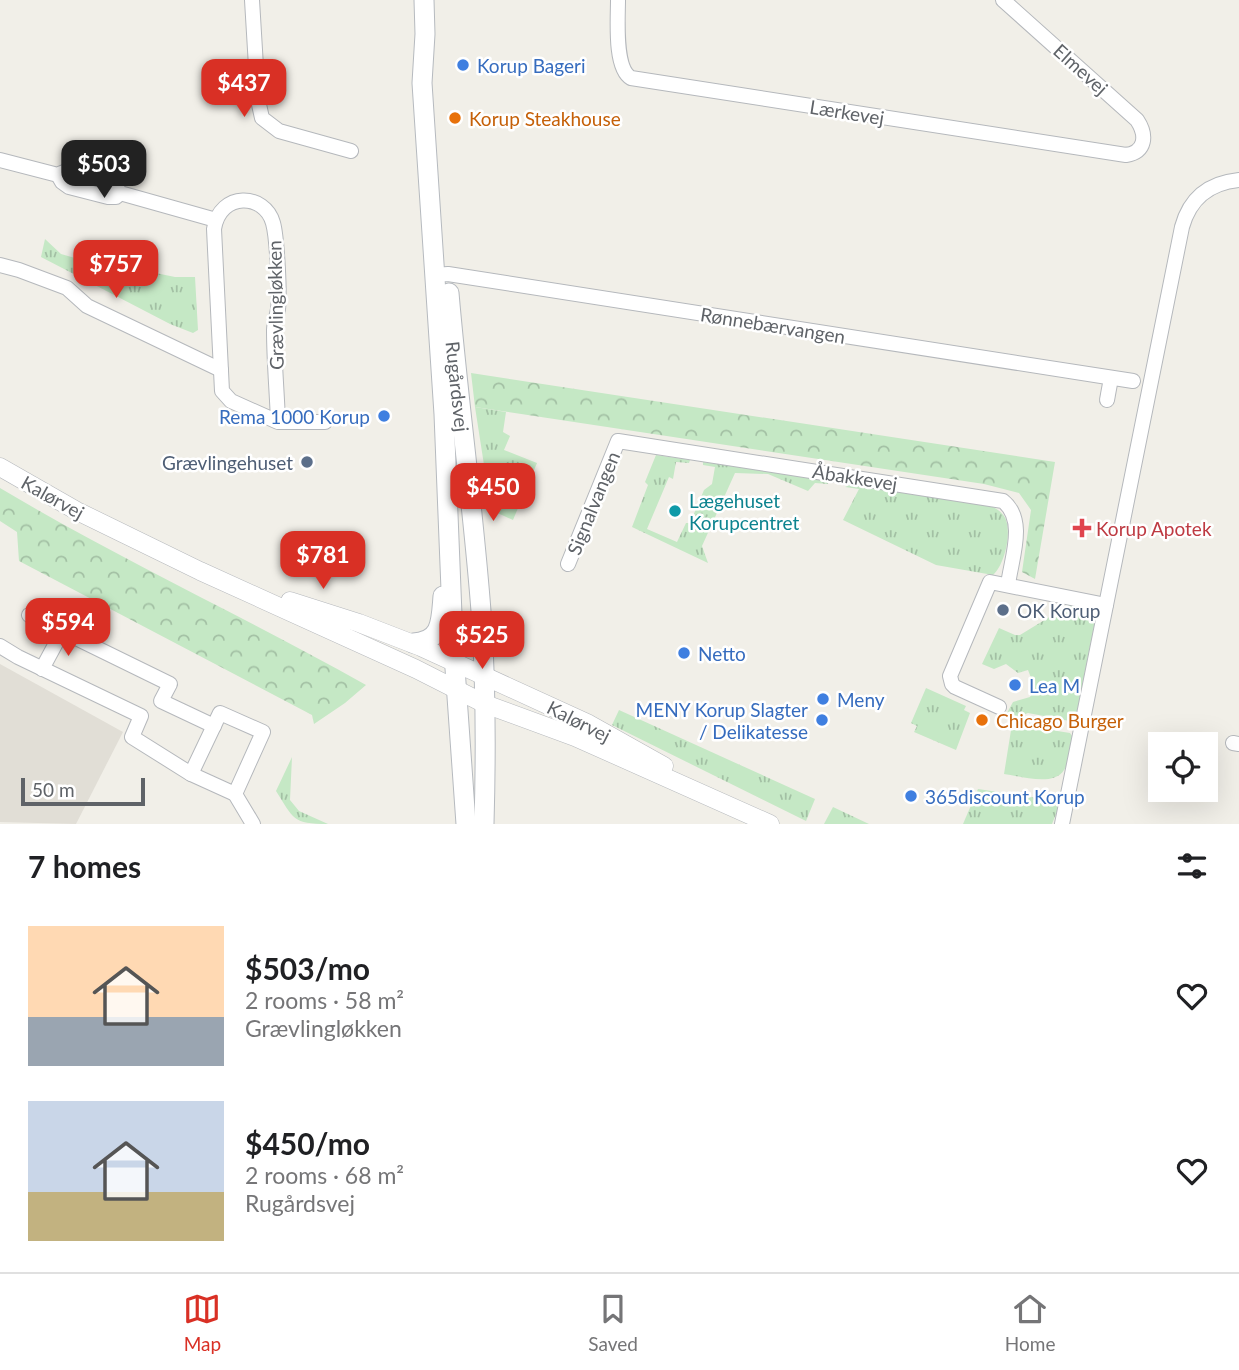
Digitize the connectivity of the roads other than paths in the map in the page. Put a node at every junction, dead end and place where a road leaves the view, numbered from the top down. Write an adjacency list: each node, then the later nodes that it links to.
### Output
1 (252, 0): 6 (street)
2 (424, 0): 11 (main road, Rugårdsvej)
3 (618, 0): 5 (street, Lærkevej)
4 (1003, 0): 5 (street, Elmevej)
5 (1142, 146)
6 (351, 151)
7 (0, 160): 9 (street)
8 (1239, 180): 25 (street)
9 (216, 220): 12 (street); 16 (street, Grævlingløkken)
10 (0, 265): 12 (street)
11 (442, 275): 13 (street, Rønnebærvangen); 19 (main road, Rugårdsvej); 31 (main road, Rugårdsvej)
12 (221, 370): 16 (street)
13 (1111, 378): 14 (street, Rønnebærvangen); 15 (street)
14 (1133, 381)
15 (1107, 400)
16 (278, 422): 17 (street)
17 (325, 422)
18 (618, 441): 22 (street, Signalvangen); 24 (street, Åbakkevej)
19 (446, 448): 21 (main road, Rugårdsvej); 31 (main road)
20 (0, 467): 23 (street, Kalørvej)
21 (450, 529): 28 (main road); 31 (main road, Rugårdsvej)
22 (568, 564)
23 (220, 580): 28 (street, Kalørvej); 32 (street, Kalørvej)
24 (1008, 585): 25 (street); 33 (street)
25 (1106, 605): 42 (street)
26 (29, 615): 27 (street)
27 (62, 632): 30 (street); 34 (street)
28 (413, 643): 31 (street, Kalørvej)
29 (0, 646): 30 (street)
30 (42, 669): 35 (street)
31 (469, 669): 32 (main road, Rugårdsvej); 32 (main road, Rugårdsvej); 41 (street, Kalørvej)
32 (470, 697): 38 (main road, Rugårdsvej); 39 (main road); 40 (main road, Rugårdsvej); 41 (street, Kalørvej)
33 (999, 707)
34 (214, 726): 35 (street); 36 (street)
35 (191, 774): 36 (street)
36 (235, 794): 37 (street)
37 (253, 824)
38 (466, 824)
39 (478, 824)
40 (484, 824)
41 (771, 824)
42 (1062, 824)

